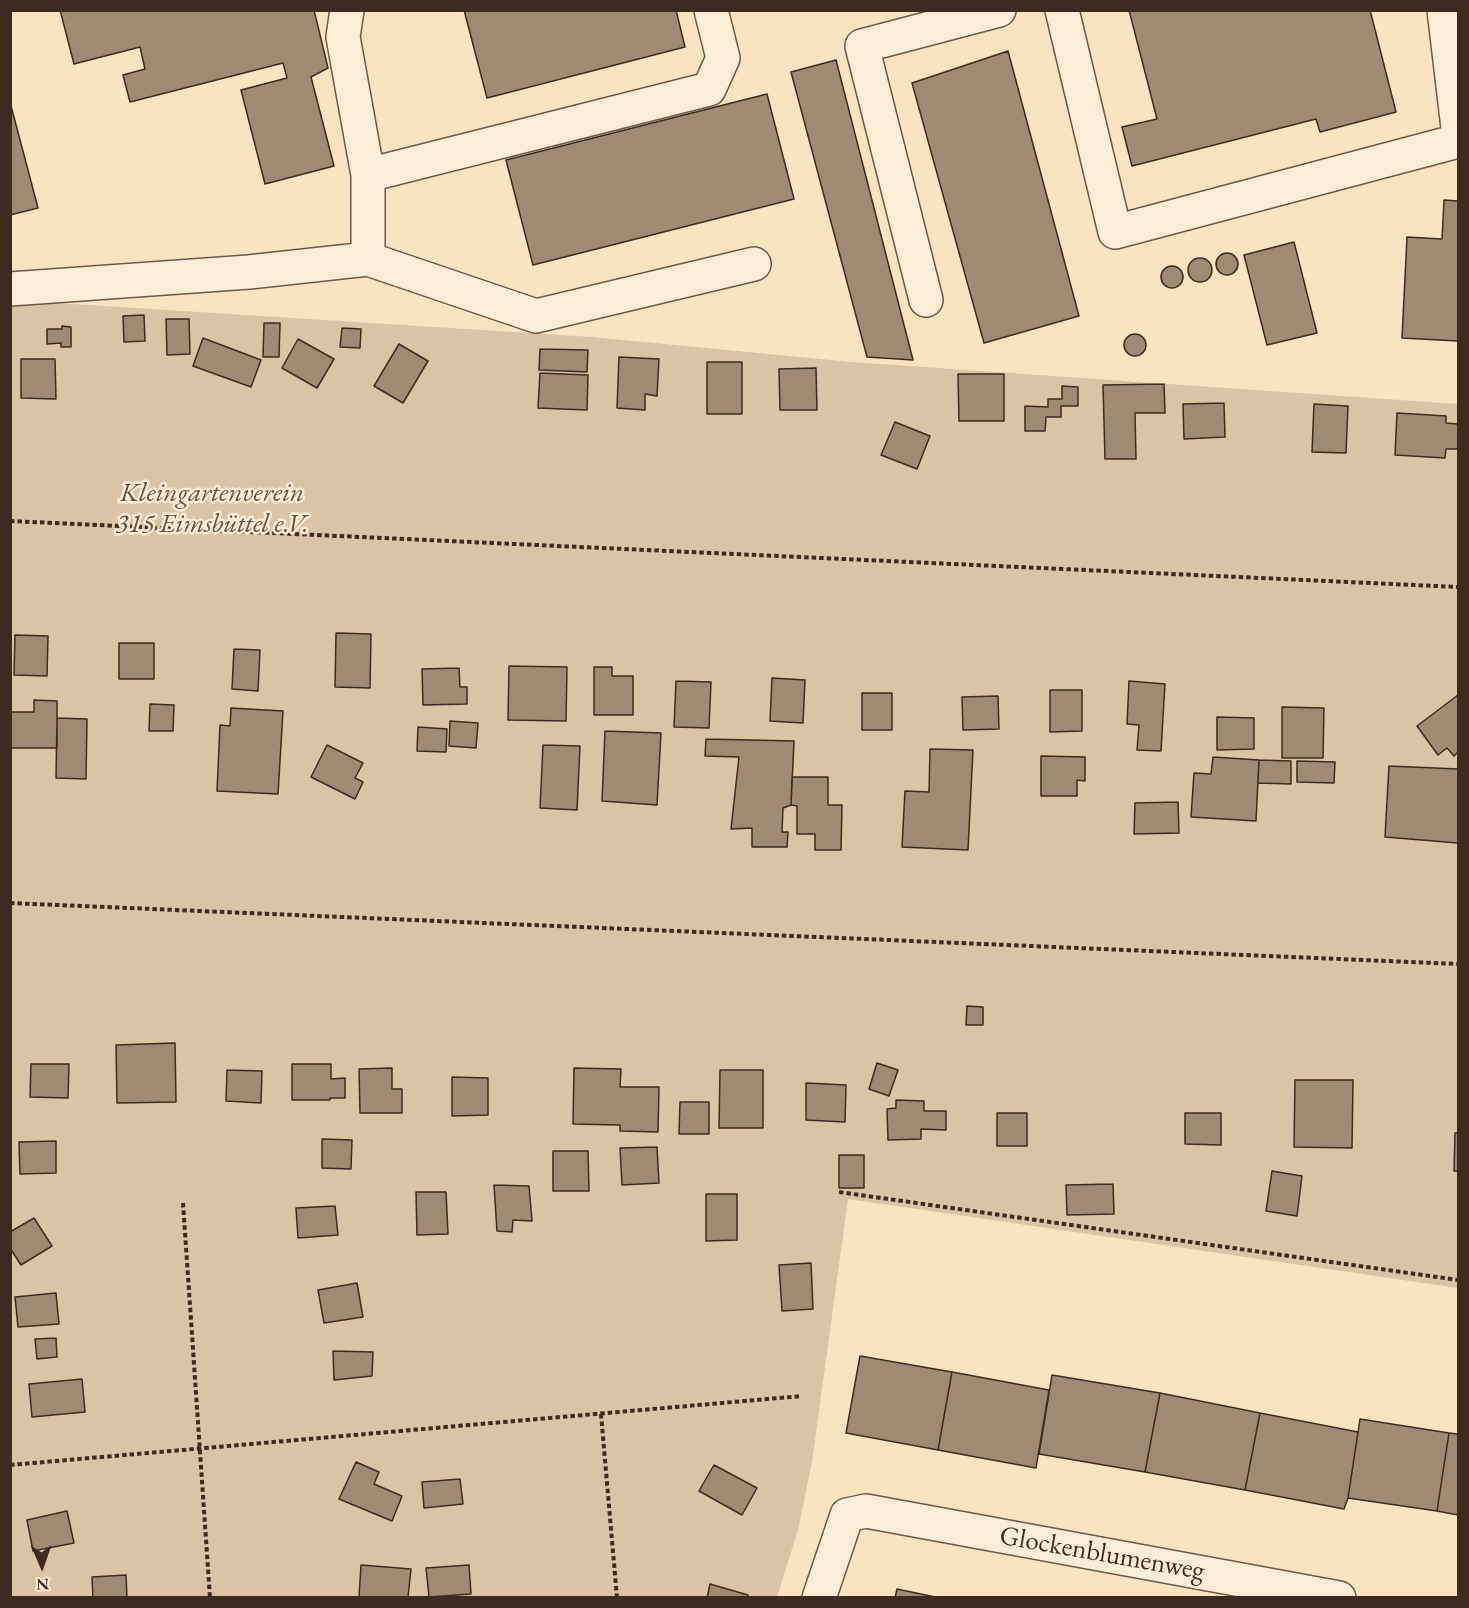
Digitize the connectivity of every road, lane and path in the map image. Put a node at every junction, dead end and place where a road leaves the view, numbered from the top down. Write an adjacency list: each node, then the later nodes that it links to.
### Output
1 (347, 10): 8 (street)
2 (711, 10): 8 (street)
3 (999, 10): 12 (street)
4 (1062, 10): 7 (street)
5 (1444, 10): 6 (street)
6 (1458, 128)
7 (1458, 141)
8 (368, 175): 9 (street)
9 (368, 259): 10 (street); 11 (street)
10 (754, 264)
11 (10, 289)
12 (926, 300)
13 (10, 522): 14 (path)
14 (1458, 587)
15 (10, 903): 16 (path)
16 (1458, 964)
17 (839, 1192): 19 (path)
18 (183, 1203): 22 (path)
19 (1458, 1280)
20 (802, 1396): 21 (path)
21 (601, 1414): 22 (path); 25 (path)
22 (199, 1448): 23 (path); 24 (path)
23 (10, 1465)
24 (210, 1598)
25 (617, 1598)
26 (819, 1598): 27 (street, Glockenblumenweg)
27 (1339, 1598)

